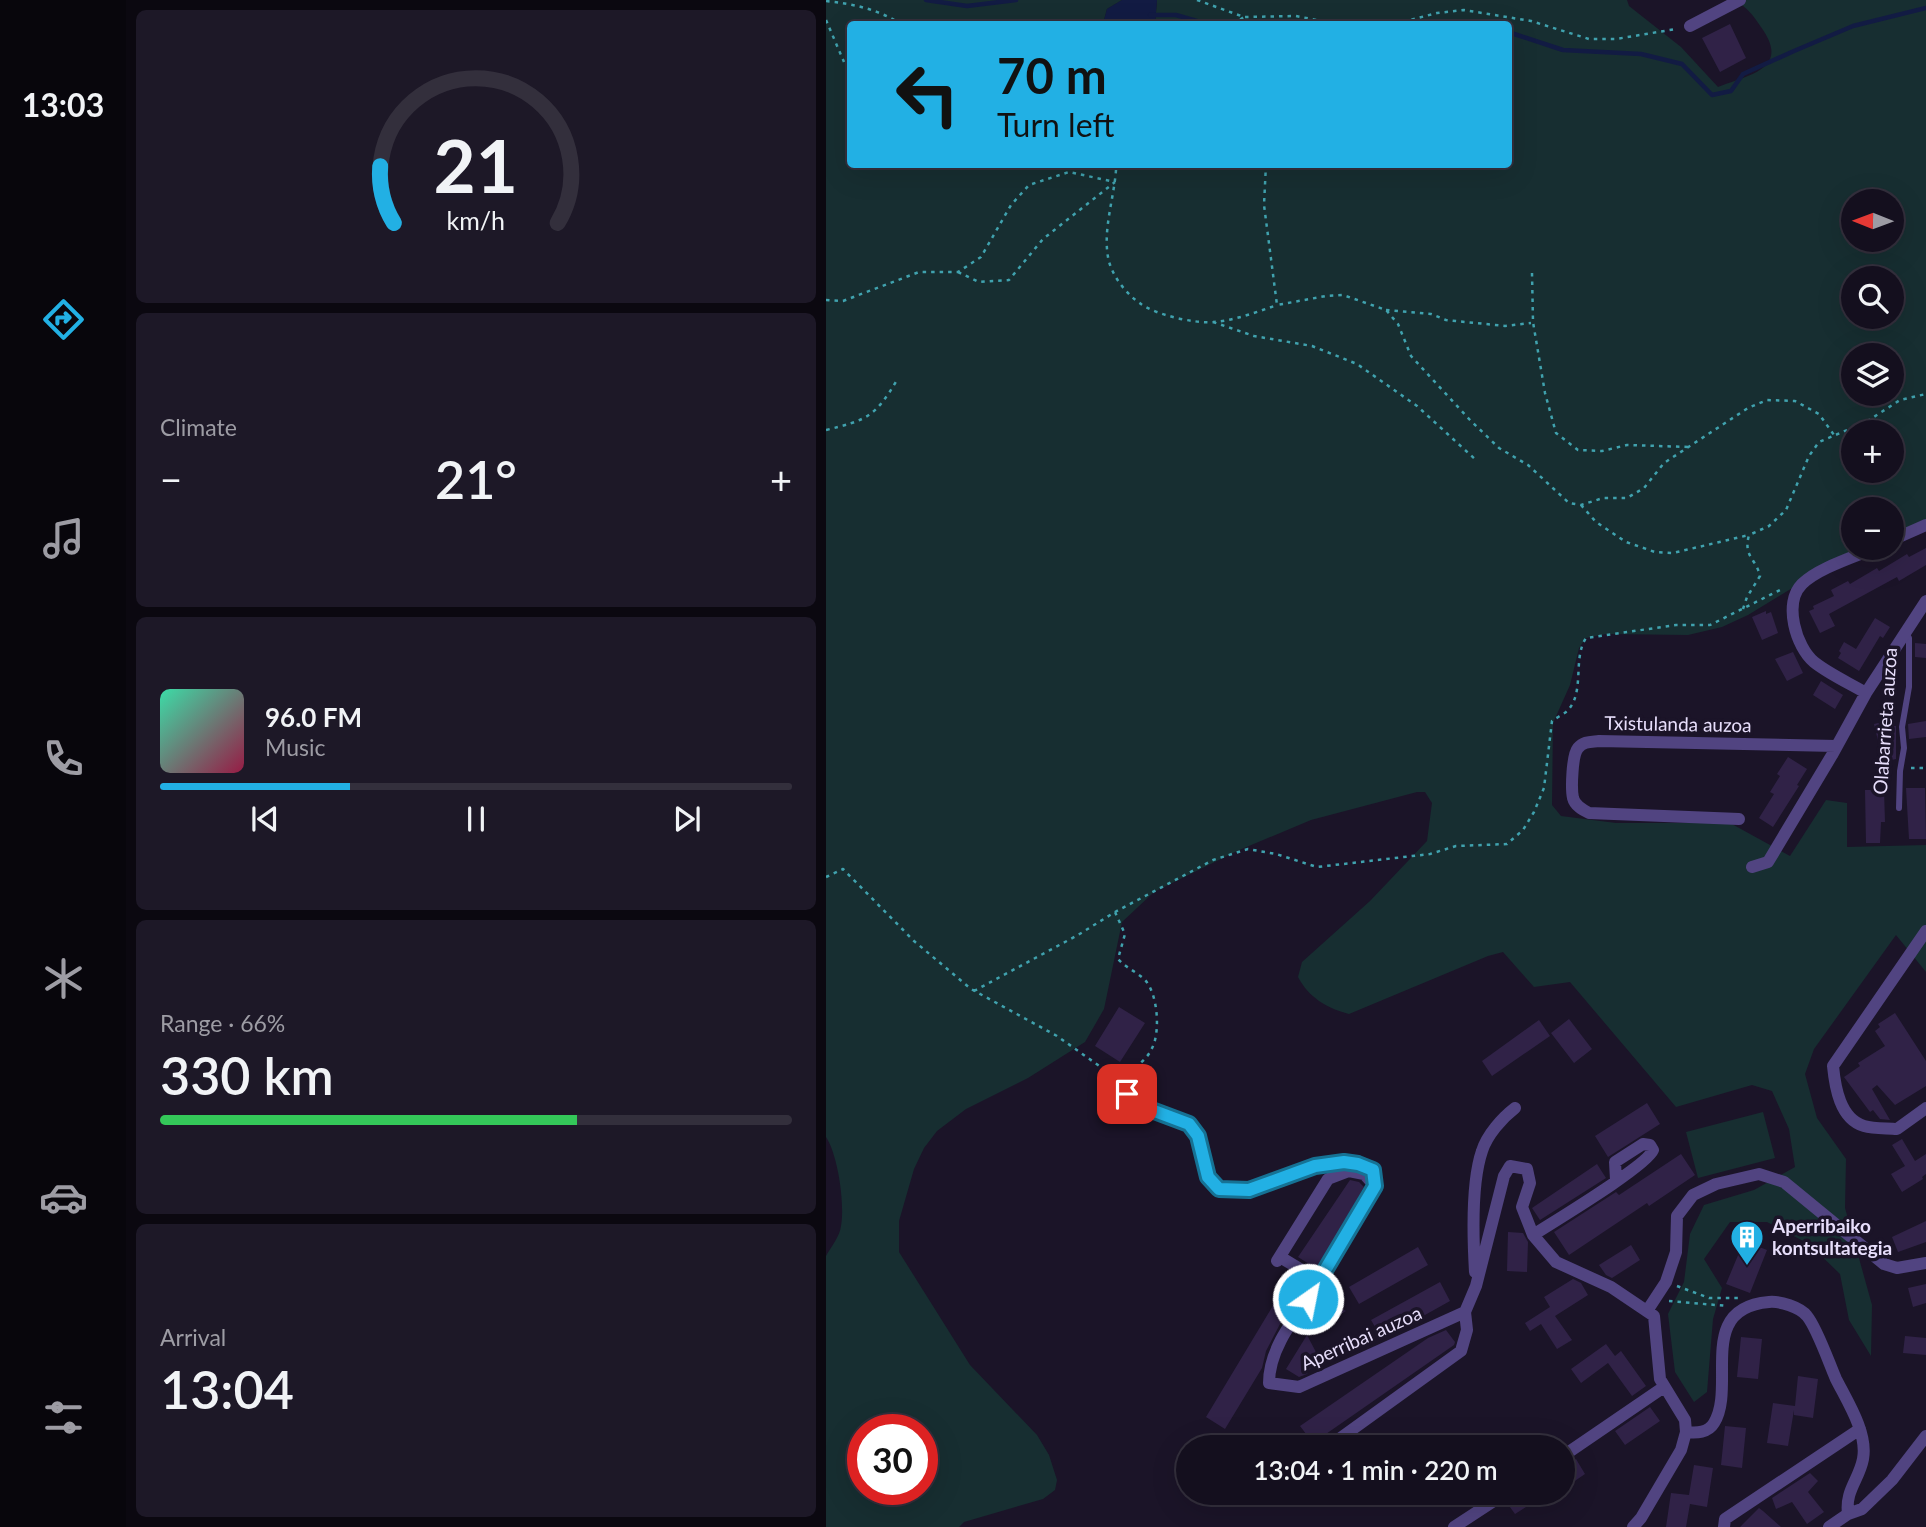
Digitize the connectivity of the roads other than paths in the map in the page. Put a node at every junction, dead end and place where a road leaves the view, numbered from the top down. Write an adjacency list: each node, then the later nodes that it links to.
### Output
1 (1740, 0): 2 (street)
2 (1690, 26)
3 (1926, 525): 4 (street)
4 (1904, 535)
5 (1848, 560): 8 (street)
6 (1926, 601): 7 (street, Olabarrieta auzoa)
7 (1906, 632): 8 (street); 10 (lane, Olabarrieta auzoa)
8 (1866, 693): 9 (street)
9 (1836, 746): 11 (street, Txistulanda auzoa); 12 (street)
10 (1899, 808)
11 (1740, 819)
12 (1752, 867)
13 (1926, 930): 15 (street)
14 (1128, 1074): 18 (lane)
15 (1926, 1108)
16 (1511, 1112): 22 (street)
17 (1616, 1180): 19 (street)
18 (1375, 1186): 21 (street, Aperribai auzoa); 21 (street)
19 (1532, 1235): 22 (street); 23 (street)
20 (1926, 1263): 23 (street)
21 (1320, 1282): 24 (street, Aperribai auzoa)
22 (1476, 1286): 24 (street)
23 (1647, 1311): 25 (street)
24 (1465, 1312): 28 (street)
25 (1664, 1387): 27 (street); 30 (street)
26 (1860, 1429): 27 (street); 32 (street); 35 (street)
27 (1686, 1433): 34 (street)
28 (1345, 1435)
29 (1926, 1436): 32 (street)
30 (1575, 1448)
31 (1488, 1505): 33 (street)
32 (1848, 1514): 36 (street)
33 (1454, 1527)
34 (1633, 1527)
35 (1724, 1527)
36 (1829, 1527)

